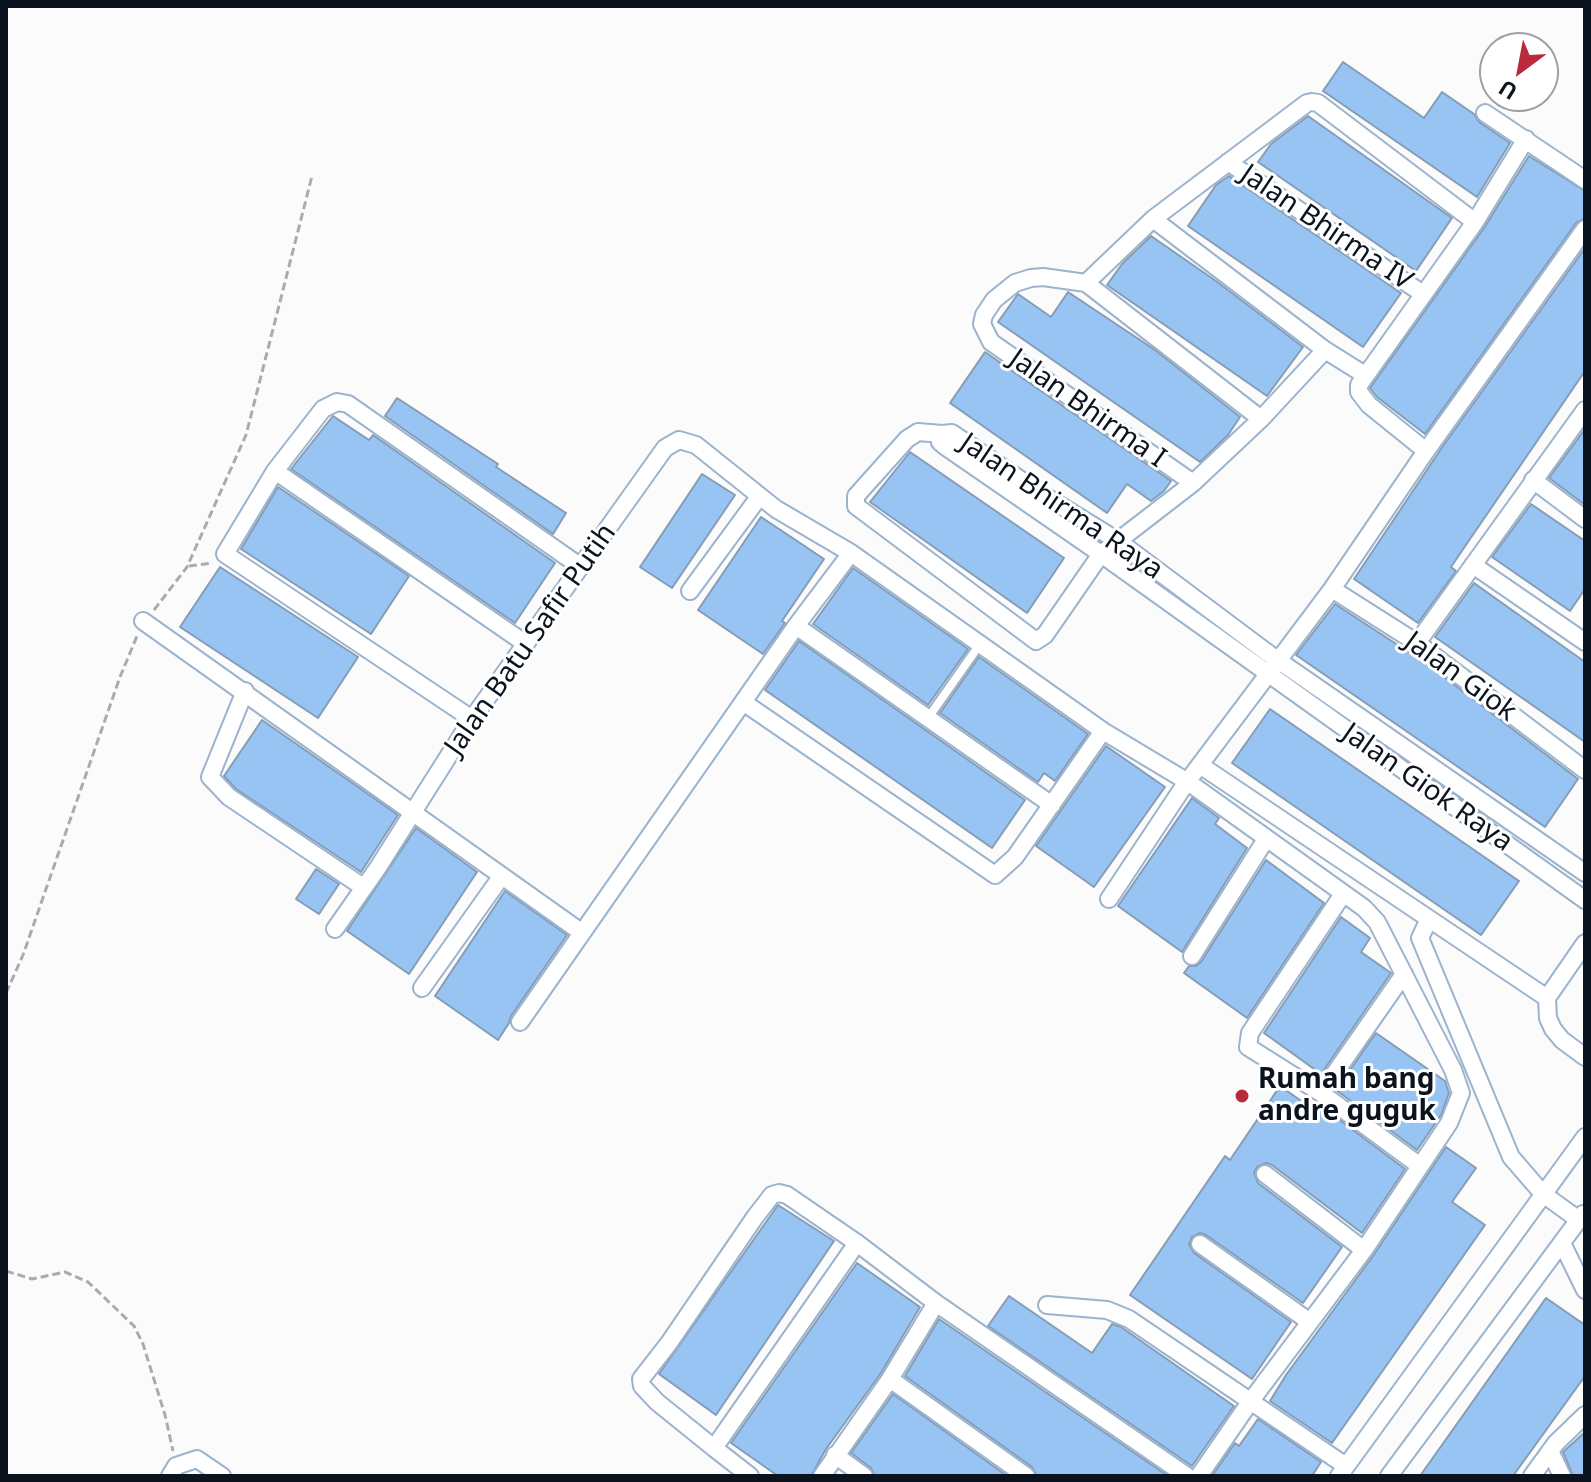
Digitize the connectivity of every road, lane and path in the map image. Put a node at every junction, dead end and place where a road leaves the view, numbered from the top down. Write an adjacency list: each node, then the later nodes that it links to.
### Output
1 (1485, 113): 2 (street)
2 (1526, 139): 5 (street); 7 (street)
3 (1228, 162): 6 (street); 7 (street); 10 (street, Jalan Bhirma IV)
4 (312, 176): 27 (path)
5 (1585, 180)
6 (1153, 219): 9 (street); 11 (street)
7 (1475, 222): 10 (street)
8 (1585, 229): 16 (street)
9 (1086, 283): 14 (street); 19 (street, Jalan Bhirma I)
10 (1423, 294): 12 (street)
11 (1325, 350): 12 (street); 14 (street)
12 (1365, 375): 16 (street)
13 (1585, 411): 18 (street)
14 (1261, 419): 19 (street)
15 (942, 434): 22 (street, Jalan Bhirma Raya); 25 (street, Jalan Bhirma Raya); 25 (street)
16 (1426, 451): 29 (street)
17 (275, 471): 24 (street); 28 (street); 36 (street)
18 (1533, 480): 21 (street); 26 (street)
19 (1193, 483): 22 (street)
20 (759, 497): 23 (street); 28 (street, Jalan Batu Safir Putih); 30 (street)
21 (1585, 519)
22 (1118, 541): 25 (street); 38 (street, Jalan Bhirma Raya)
23 (851, 553): 33 (street); 37 (street)
24 (225, 554): 27 (path); 43 (street)
25 (1101, 554): 39 (street, Jalan Bhirma Raya)
26 (1473, 565): 34 (street); 35 (street)
27 (187, 567): 32 (path)
28 (581, 567): 36 (street, Jalan Batu Safir Putih)
29 (1332, 589): 35 (street, Jalan Giok); 38 (street)
30 (690, 591)
31 (1585, 620): 34 (street)
32 (143, 621): 40 (street); 66 (path)
33 (796, 626): 41 (street); 42 (street)
34 (1580, 638)
35 (1417, 643): 45 (street, Jalan Giok)
36 (526, 644): 43 (street, Jalan Batu Safir Putih)
37 (980, 644): 42 (lane); 44 (street)
38 (1280, 660): 39 (street); 50 (street, Jalan Giok Raya)
39 (1269, 675): 46 (street); 51 (street, Jalan Giok Raya)
40 (245, 691): 48 (street); 54 (street)
41 (743, 702): 47 (street); 60 (street)
42 (928, 718): 47 (street)
43 (472, 719): 48 (street, Jalan Batu Safir Putih)
44 (1103, 731): 46 (street); 47 (street)
45 (1585, 770)
46 (1194, 773): 49 (street); 56 (street); 58 (street)
47 (1052, 805)
48 (413, 811): 53 (street); 54 (street, Jalan Batu Safir Putih)
49 (1266, 839): 55 (street); 62 (street)
50 (1552, 850): 51 (street); 52 (street, Jalan Giok Raya)
51 (1540, 868): 57 (street, Jalan Giok Raya)
52 (1585, 873)
53 (501, 877): 60 (street); 65 (street)
54 (363, 887): 59 (street, Jalan Batu Safir Putih)
55 (1343, 894): 64 (street); 70 (street)
56 (1109, 899)
57 (1585, 900)
58 (1429, 919): 63 (street); 67 (street)
59 (335, 929)
60 (581, 932): 68 (street)
61 (1585, 943): 67 (street)
62 (1192, 956)
63 (1424, 956): 64 (street); 74 (street)
64 (1402, 967): 70 (street); 72 (street)
65 (422, 988)
66 (6, 993)
67 (1547, 998): 69 (street)
68 (520, 1022)
69 (1585, 1057)
70 (1321, 1093): 72 (street)
71 (1585, 1137): 74 (street)
72 (1420, 1166): 78 (street)
73 (1265, 1174): 78 (street)
74 (1546, 1197): 75 (street); 91 (street)
75 (1572, 1225): 80 (street); 99 (street)
76 (857, 1243): 81 (street); 87 (street); 87 (street)
77 (1200, 1244): 83 (street)
78 (1364, 1250): 83 (street)
79 (6, 1271): 90 (path)
80 (1585, 1290)
81 (936, 1303): 84 (street); 97 (street)
82 (1047, 1305): 85 (street)
83 (1310, 1322): 85 (street)
84 (890, 1379): 89 (street); 96 (street)
85 (1250, 1402): 91 (street); 98 (street)
86 (1585, 1415): 88 (street)
87 (714, 1448): 93 (street)
88 (1550, 1451): 100 (street); 101 (street)
89 (835, 1455): 94 (street); 95 (street)
90 (173, 1471): 92 (street)
91 (1342, 1471)
92 (222, 1476)
93 (750, 1476)
94 (822, 1476)
95 (864, 1476)
96 (1026, 1476)
97 (1187, 1476)
98 (1199, 1476)
99 (1389, 1476)
100 (1532, 1476)
101 (1562, 1476)

